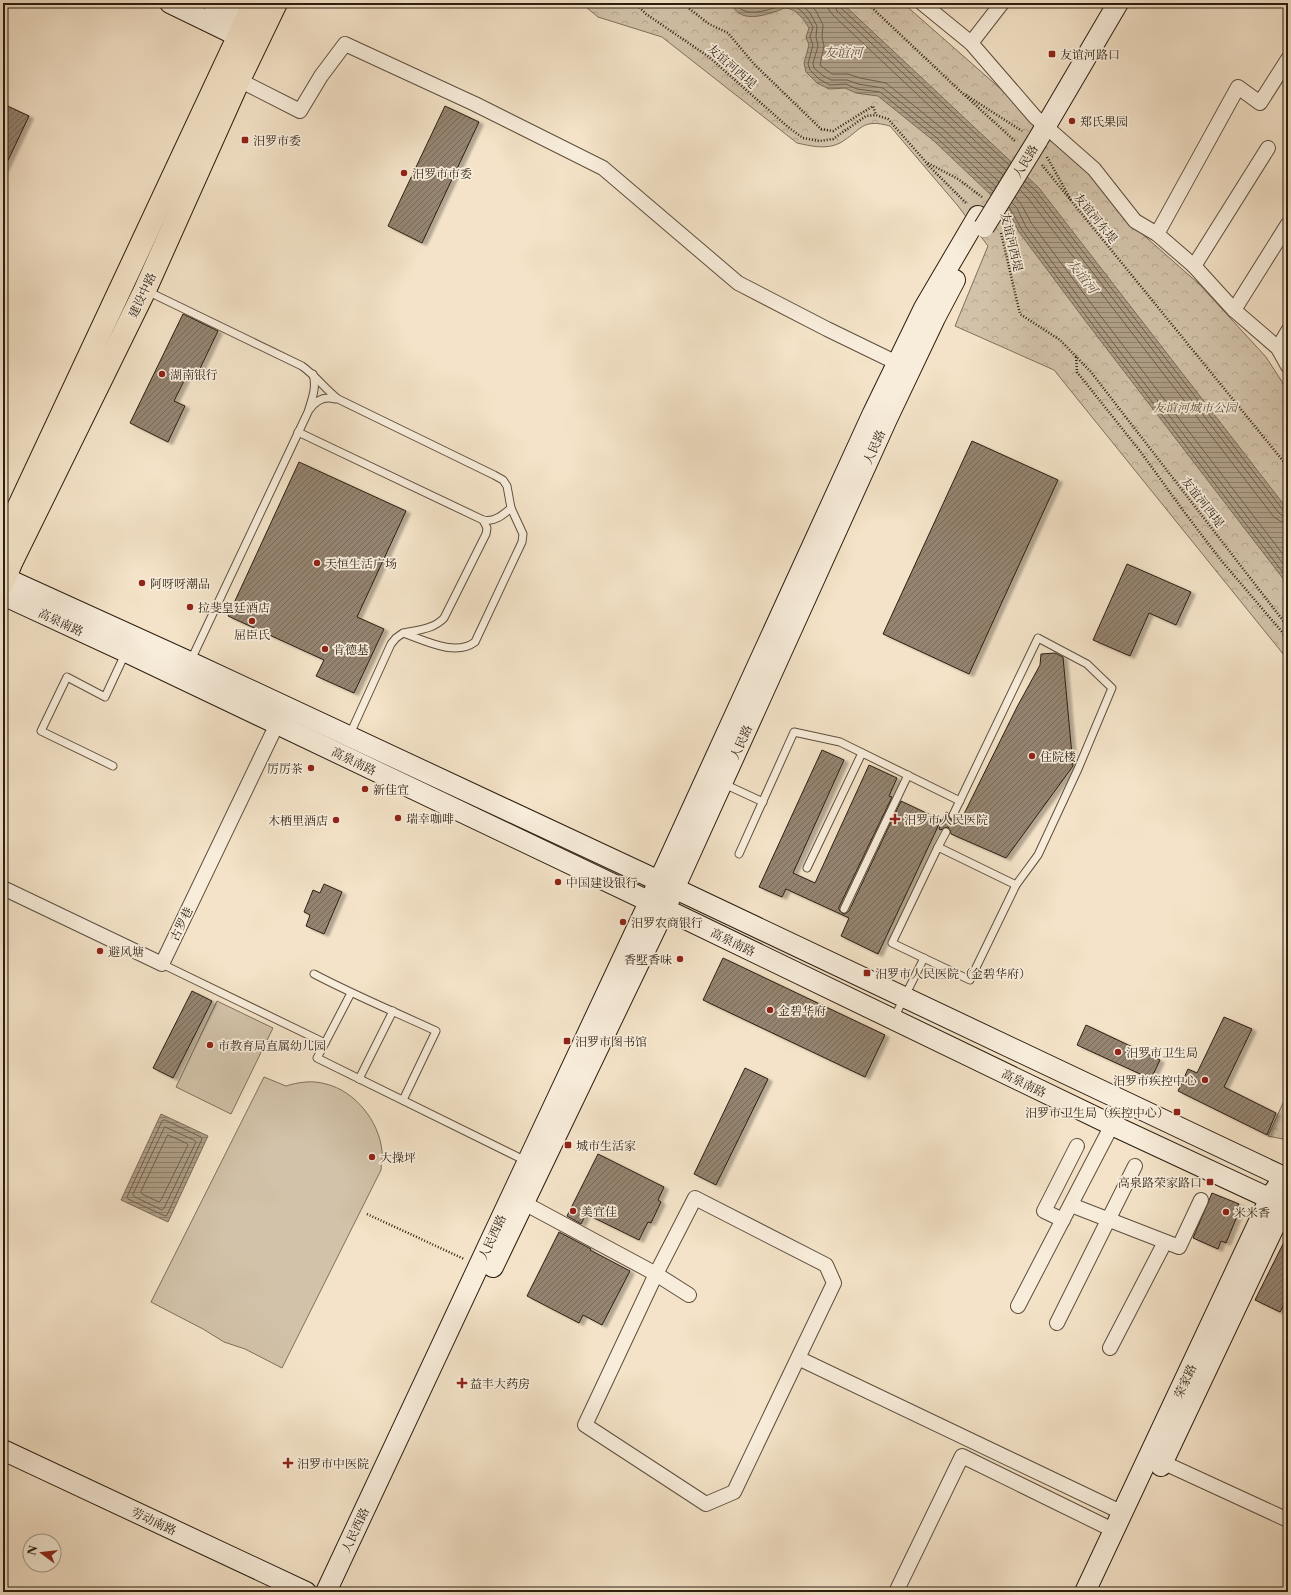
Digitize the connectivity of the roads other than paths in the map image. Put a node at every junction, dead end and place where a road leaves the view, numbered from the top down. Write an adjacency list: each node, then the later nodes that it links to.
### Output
1 (170, 3): 8 (street)
2 (213, 3): 8 (street)
3 (276, 3): 11 (main road, 建设中路)
4 (1002, 3): 9 (street)
5 (1102, 3): 12 (street, 人民路)
6 (1118, 3): 12 (street, 人民路)
7 (929, 5): 9 (street)
8 (246, 20): 34 (main road, 建设中路)
9 (970, 43): 12 (street)
10 (1288, 59): 16 (street)
11 (239, 80): 18 (main road, 建设中路); 22 (street)
12 (1033, 133): 14 (street, 人民路); 16 (street)
13 (1268, 148): 17 (street)
14 (988, 219): 22 (street, 人民路); 44 (street, 人民路)
15 (1288, 224): 19 (street)
16 (1157, 234): 17 (street)
17 (1194, 266): 19 (street)
18 (145, 290): 24 (lane); 35 (main road, 建设中路)
19 (1234, 310): 21 (street)
20 (1288, 331): 21 (street)
21 (1278, 348): 23 (street)
22 (897, 363): 52 (street, 人民路)
23 (1288, 366)
24 (313, 374): 25 (lane); 26 (lane)
25 (338, 399): 26 (lane); 28 (lane)
26 (308, 412): 27 (lane)
27 (298, 432): 32 (lane); 38 (lane)
28 (511, 508): 29 (lane); 30 (lane)
29 (504, 514): 30 (lane); 31 (lane)
30 (514, 515): 36 (lane)
31 (496, 518): 32 (lane); 33 (lane)
32 (483, 520): 33 (lane)
33 (486, 534): 36 (lane)
34 (3, 540)
35 (4, 583): 37 (street, 高泉南路); 38 (street, 高泉南路)
36 (403, 634): 40 (lane)
37 (126, 652): 39 (street, 高泉南路); 42 (lane)
38 (190, 662): 40 (street, 高泉南路)
39 (277, 724): 55 (street, 高泉南路); 58 (street, 古罗巷)
40 (349, 736): 52 (street, 高泉南路)
41 (862, 752): 43 (lane); 46 (lane); 51 (lane)
42 (113, 766)
43 (908, 775): 45 (lane); 56 (lane)
44 (722, 783): 46 (lane); 52 (street, 人民路)
45 (960, 801): 47 (lane); 53 (lane)
46 (763, 802): 50 (lane)
47 (953, 815)
48 (946, 832): 49 (lane)
49 (938, 847): 53 (lane); 57 (lane)
50 (739, 854)
51 (807, 868)
52 (667, 885): 55 (street, 人民路); 61 (street, 高泉南路)
53 (1016, 885): 57 (lane)
54 (3, 888): 58 (street)
55 (657, 905): 63 (street, 高泉南路); 69 (street, 人民西路)
56 (844, 909)
57 (924, 958): 61 (lane)
58 (162, 964): 64 (lane)
59 (314, 974): 60 (lane)
60 (351, 993): 62 (lane); 64 (lane)
61 (904, 998): 63 (lane); 71 (street, 高泉南路)
62 (393, 1011): 65 (lane); 66 (lane)
63 (894, 1020): 67 (street, 高泉南路)
64 (325, 1043): 65 (lane)
65 (359, 1079): 66 (lane)
66 (403, 1100): 69 (lane)
67 (1112, 1125): 72 (street, 高泉南路); 75 (street)
68 (1077, 1146): 77 (street)
69 (534, 1165): 74 (street, 人民西路); 94 (street, 人民西路)
70 (1135, 1166): 78 (street)
71 (1287, 1176): 72 (street, 荣家路)
72 (1270, 1198): 76 (street, 高泉南路); 89 (street, 荣家路)
73 (1201, 1200): 79 (street)
74 (524, 1203): 80 (street); 95 (street, 人民西路)
75 (1071, 1205): 77 (street); 78 (street)
76 (1288, 1206): 87 (street, 荣家路)
77 (1063, 1220): 82 (street)
78 (1109, 1220): 79 (street); 83 (street)
79 (1165, 1242): 84 (street)
80 (656, 1274): 81 (street); 85 (street); 85 (street)
81 (689, 1295)
82 (1018, 1306)
83 (1057, 1323)
84 (1110, 1348)
85 (798, 1358): 89 (street)
86 (3, 1450): 93 (street, 劳动南路)
87 (1162, 1462): 90 (street); 98 (street, 荣家路)
88 (3, 1465): 92 (street, 劳动南路)
89 (1123, 1513): 91 (street, 荣家路)
90 (1288, 1520)
91 (1115, 1531): 96 (street); 97 (street, 荣家路)
92 (276, 1592)
93 (306, 1592)
94 (326, 1592)
95 (337, 1592)
96 (896, 1592)
97 (1085, 1592)
98 (1100, 1592)

